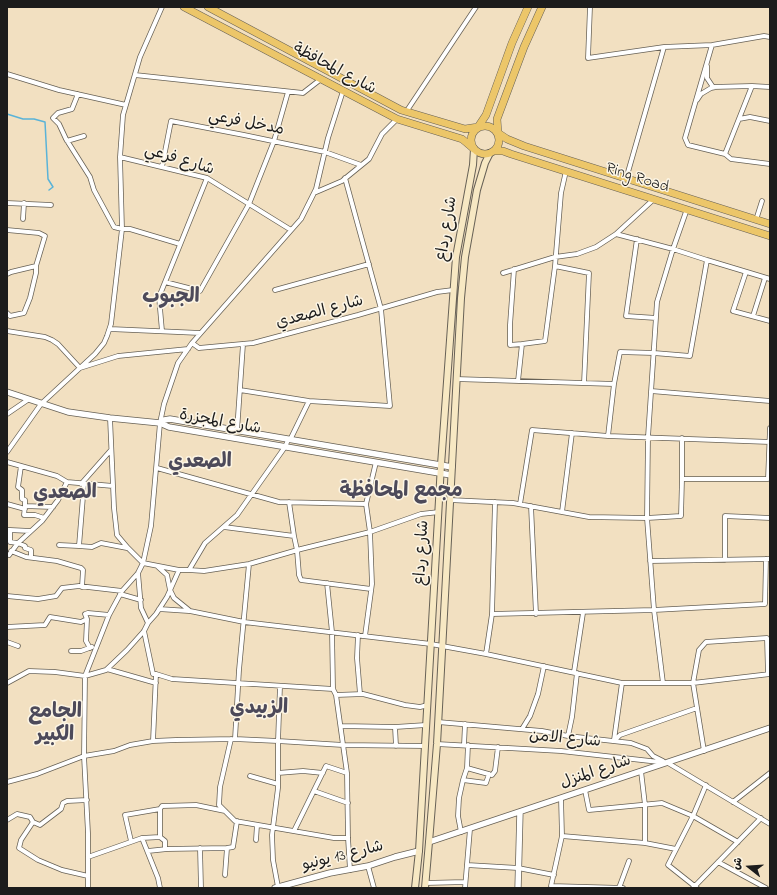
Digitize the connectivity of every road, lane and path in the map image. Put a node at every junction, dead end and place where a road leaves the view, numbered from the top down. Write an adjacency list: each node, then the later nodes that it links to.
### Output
1 (162, 7): 14 (street)
2 (184, 7): 16 (main road, شارع المحافظة)
3 (208, 7): 23 (main road, شارع المحافظة)
4 (476, 7): 27 (street)
5 (528, 7): 12 (main road)
6 (542, 7): 15 (main road)
7 (590, 7): 10 (street)
8 (770, 37): 9 (street)
9 (712, 44): 10 (street); 11 (street)
10 (664, 47): 47 (street)
11 (707, 62): 18 (street); 25 (street)
12 (502, 71): 15 (main road); 31 (main road)
13 (7, 74): 22 (street)
14 (135, 74): 21 (street); 26 (street)
15 (514, 74): 32 (main road)
16 (321, 79): 20 (main road, شارع المحافظة); 21 (street)
17 (752, 86): 18 (street); 19 (street); 29 (street)
18 (719, 87): 25 (street)
19 (770, 87)
20 (343, 91): 24 (main road, شارع المحافظة); 37 (street)
21 (288, 92): 35 (street)
22 (78, 94): 26 (street); 34 (street)
23 (371, 95): 24 (main road); 27 (main road, شارع المحافظة)
24 (367, 103): 28 (main road, شارع المحافظة)
25 (695, 103): 39 (street)
26 (126, 105): 40 (street)
27 (406, 112): 31 (main road, شارع المحافظة)
28 (397, 119): 36 (main road, شارع المحافظة); 42 (street)
29 (739, 119): 30 (street); 39 (street)
30 (770, 121)
31 (478, 127): 32 (main road); 36 (main road)
32 (498, 133): 38 (main road); 47 (main road, Ring Road)
33 (84, 136): 34 (street)
34 (67, 141): 59 (street)
35 (274, 141): 37 (street, مدخل فرعي); 43 (street, مدخل فرعي); 53 (street)
36 (474, 149): 38 (main road); 80 (main road, شارع رداع)
37 (325, 152): 42 (street, مدخل فرعي); 48 (street)
38 (492, 152): 44 (main road, Ring Road); 96 (main road, شارع رداع)
39 (725, 154): 41 (street)
40 (120, 157): 43 (street, شارع فرعي); 59 (street)
41 (770, 164)
42 (361, 165): 46 (street)
43 (162, 167): 45 (street, شارع فرعي)
44 (566, 171): 49 (main road, Ring Road); 68 (street)
45 (207, 178): 53 (street, شارع فرعي); 66 (street)
46 (345, 178): 48 (street); 70 (street)
47 (626, 179): 57 (main road, Ring Road)
48 (314, 193): 61 (street)
49 (654, 199): 55 (main road, Ring Road); 63 (street)
50 (762, 201): 57 (street)
51 (7, 203): 52 (street)
52 (24, 203): 54 (street); 56 (street)
53 (249, 204): 61 (street, شارع فرعي); 78 (street)
54 (51, 205)
55 (687, 209): 62 (main road, Ring Road); 67 (street)
56 (23, 219)
57 (758, 220): 58 (main road, Ring Road); 62 (main road)
58 (770, 224)
59 (122, 229): 66 (street); 86 (street)
60 (7, 230): 71 (street)
61 (291, 230): 89 (street)
62 (756, 231): 64 (main road, Ring Road)
63 (616, 234): 65 (street); 68 (street)
64 (770, 236)
65 (637, 239): 67 (street); 84 (street)
66 (180, 244): 78 (street)
67 (673, 249): 69 (street); 84 (street)
68 (555, 258): 72 (street); 73 (street)
69 (707, 260): 75 (street); 94 (street)
70 (369, 264): 79 (street); 81 (street)
71 (36, 266): 76 (street); 82 (street)
72 (555, 266): 92 (street); 98 (street)
73 (514, 269): 74 (street); 92 (street)
74 (503, 272)
75 (746, 272): 77 (street); 83 (street)
76 (7, 274)
77 (769, 279): 83 (street)
78 (165, 282): 88 (street)
79 (274, 290)
80 (454, 290): 81 (street, شارع الصعدي); 123 (main road, شارع رداع)
81 (381, 309): 91 (street, شارع الصعدي); 104 (street)
82 (7, 313)
83 (753, 316): 85 (street)
84 (656, 318): 94 (street)
85 (770, 322)
86 (110, 329): 88 (street); 95 (street)
87 (7, 331): 95 (street)
88 (162, 331): 89 (street)
89 (200, 333): 90 (street)
90 (192, 343): 91 (street, شارع الصعدي); 93 (street)
91 (243, 344): 100 (street)
92 (522, 344): 97 (street)
93 (188, 349): 95 (street); 109 (street)
94 (654, 353): 99 (street); 101 (street)
95 (80, 368): 106 (street)
96 (456, 379): 97 (street); 125 (main road, شارع رداع)
97 (518, 381): 98 (street)
98 (584, 383): 99 (street)
99 (614, 384): 113 (street)
100 (240, 390): 104 (street); 111 (street)
101 (652, 391): 105 (street); 114 (street)
102 (7, 392): 103 (street)
103 (29, 399): 106 (street); 107 (street)
104 (309, 401): 116 (street)
105 (770, 401)
106 (41, 404): 108 (street); 120 (street)
107 (7, 414)
108 (110, 418): 109 (street); 119 (street)
109 (160, 423): 111 (street, شارع المجزرة); 118 (street, شارع المجزرة); 126 (street)
110 (770, 428): 117 (street)
111 (237, 431): 116 (street, شارع المجزرة)
112 (572, 433): 113 (street); 139 (street); 144 (street)
113 (608, 436): 114 (street)
114 (648, 437): 115 (street); 146 (street)
115 (682, 438): 117 (street); 129 (street)
116 (289, 440): 118 (street); 123 (street, شارع المجزرة)
117 (770, 442): 129 (street)
118 (285, 447): 122 (street, شارع المجزرة); 133 (street)
119 (111, 450): 131 (street); 132 (street)
120 (7, 452)
121 (7, 462): 124 (street)
122 (376, 462): 127 (street, شارع المجزرة); 138 (street)
123 (441, 465): 125 (street, شارع المجزرة); 127 (main road, شارع رداع)
124 (21, 466): 130 (street); 141 (street)
125 (452, 467): 128 (main road, شارع رداع)
126 (156, 468): 133 (street); 164 (street)
127 (441, 473): 128 (street, شارع المجزرة); 143 (main road, شارع رداع)
128 (451, 475): 134 (main road, شارع رداع)
129 (682, 479): 146 (street)
130 (67, 482): 131 (street); 142 (street)
131 (83, 484): 132 (street); 155 (street)
132 (113, 486): 156 (street)
133 (252, 494): 135 (street); 148 (street)
134 (450, 500): 136 (street); 196 (main road, شارع رداع)
135 (289, 502): 138 (street); 152 (street)
136 (495, 502): 139 (street); 181 (street)
137 (7, 504): 141 (street)
138 (366, 504): 151 (street)
139 (520, 504): 140 (street)
140 (531, 506): 144 (street); 182 (street)
141 (25, 507): 142 (street); 145 (street)
142 (53, 507): 145 (street)
143 (439, 512): 151 (street); 193 (main road, شارع رداع)
144 (562, 512): 146 (street)
145 (44, 518): 150 (street)
146 (647, 518): 163 (street)
147 (770, 518): 162 (street)
148 (224, 527): 152 (street); 168 (street)
149 (8, 530): 150 (street); 153 (street)
150 (30, 531): 153 (street)
151 (370, 532): 157 (street); 172 (street)
152 (294, 536): 157 (street)
153 (18, 543): 158 (street); 160 (street)
154 (59, 545): 155 (street)
155 (79, 546): 156 (street)
156 (128, 548): 164 (street)
157 (297, 550): 165 (street); 170 (street)
158 (11, 551): 159 (street); 160 (street)
159 (7, 554)
160 (31, 557): 171 (street)
161 (768, 559): 162 (street); 178 (street)
162 (724, 560): 163 (street)
163 (650, 562): 178 (street)
164 (143, 563): 166 (street); 169 (street)
165 (249, 564): 168 (street); 185 (street)
166 (158, 566): 167 (street); 173 (street)
167 (179, 570): 168 (street); 173 (street)
168 (189, 570)
169 (138, 573): 174 (street); 176 (street)
170 (327, 583): 172 (street); 189 (street)
171 (82, 586): 174 (street); 175 (street)
172 (371, 588): 191 (street)
173 (170, 590): 177 (street); 179 (street)
174 (121, 592): 176 (street); 183 (street)
175 (7, 596)
176 (141, 600): 186 (street)
177 (159, 608): 179 (street); 186 (street)
178 (654, 610): 180 (street); 212 (street)
179 (190, 612): 185 (street)
180 (583, 612): 182 (street); 204 (street)
181 (492, 614): 182 (street); 199 (street)
182 (536, 614)
183 (109, 615): 184 (street); 195 (street)
184 (87, 619): 187 (street); 197 (street)
185 (244, 622): 189 (street); 208 (street)
186 (148, 623): 188 (street)
187 (7, 627)
188 (144, 631): 202 (street); 205 (street)
189 (332, 632): 190 (street); 215 (street)
190 (358, 635): 191 (street); 216 (street)
191 (365, 636): 193 (street)
192 (7, 642): 194 (street)
193 (431, 644): 196 (street); 218 (main road, شارع رداع)
194 (18, 646)
195 (98, 646): 197 (street); 200 (street)
196 (442, 646): 199 (street); 220 (main road, شارع رداع)
197 (90, 648): 198 (street)
198 (71, 651)
199 (486, 654): 201 (street)
200 (92, 659): 203 (street); 207 (street)
201 (544, 666): 204 (street); 226 (street)
202 (107, 669): 203 (street); 210 (street)
203 (98, 672): 207 (street)
204 (575, 673): 211 (street); 227 (street)
205 (156, 674): 208 (street); 210 (street)
206 (769, 674): 213 (street); 213 (street)
207 (85, 676): 209 (street); 239 (street)
208 (238, 682): 214 (street); 228 (street)
209 (7, 683)
210 (156, 683): 229 (street)
211 (622, 683): 212 (street); 231 (street)
212 (663, 683): 213 (street)
213 (693, 683): 219 (street)
214 (280, 686): 215 (street); 230 (street)
215 (333, 689): 217 (street)
216 (360, 694): 217 (street); 218 (street)
217 (336, 695): 223 (street)
218 (428, 706): 222 (main road, شارع رداع)
219 (697, 708): 231 (street); 238 (street)
220 (438, 722): 221 (street); 232 (main road, شارع رداع)
221 (466, 724): 226 (street); 234 (street)
222 (426, 725): 224 (street); 236 (main road, شارع رداع)
223 (341, 726): 224 (street); 233 (street)
224 (395, 727): 235 (street)
225 (770, 728): 238 (street, شارع المنزل)
226 (522, 729): 227 (street)
227 (568, 736): 231 (street)
228 (233, 740): 229 (street); 230 (street); 261 (street)
229 (153, 741): 239 (street)
230 (278, 741): 233 (street); 243 (street)
231 (614, 741): 240 (street)
232 (437, 744): 234 (street, شارع الامن); 280 (main road, شارع رداع)
233 (343, 745): 235 (street); 245 (street)
234 (466, 745): 237 (street, شارع الامن); 241 (street)
235 (396, 746): 236 (street)
236 (425, 746): 288 (main road, شارع رداع)
237 (498, 747): 240 (street, شارع الامن); 247 (street)
238 (704, 751): 240 (street, شارع المنزل)
239 (84, 756): 250 (street); 256 (street)
240 (667, 762): 242 (street, شارع المنزل); 252 (street, شارع الامن)
241 (467, 768): 247 (street); 249 (street)
242 (641, 772): 253 (street, شارع المنزل); 259 (street)
243 (278, 773): 244 (street); 251 (street)
244 (323, 773): 245 (street); 254 (street)
245 (347, 773): 258 (street)
246 (770, 773): 257 (street)
247 (488, 774): 249 (street)
248 (250, 776): 251 (street)
249 (463, 780): 273 (street)
250 (7, 782)
251 (278, 784): 270 (street)
252 (706, 785): 257 (street, شارع الامن); 263 (street)
253 (585, 790): 255 (street, شارع المنزل); 259 (street)
254 (314, 791): 258 (street); 272 (street)
255 (561, 798): 262 (street, شارع المنزل); 274 (street)
256 (87, 800): 267 (street); 289 (street)
257 (733, 802): 264 (street, شارع الامن)
258 (348, 803): 277 (street)
259 (645, 805): 263 (street); 282 (street)
260 (160, 808): 261 (street); 275 (street); 279 (street)
261 (226, 811): 266 (street)
262 (520, 812): 271 (street, شارع المنزل); 294 (street)
263 (693, 816): 281 (street); 286 (street)
264 (761, 818): 268 (street, شارع الامن); 281 (street)
265 (7, 820): 267 (street)
266 (237, 821): 269 (street); 284 (street)
267 (33, 822): 298 (street)
268 (770, 824)
269 (257, 825): 270 (street); 278 (street)
270 (273, 828): 272 (street); 305 (street)
271 (470, 829): 273 (street, شارع المنزل); 292 (street)
272 (294, 832): 277 (street)
273 (461, 832): 280 (street, شارع المنزل)
274 (562, 836): 282 (street); 297 (street)
275 (160, 837): 276 (street); 285 (street)
276 (142, 838): 279 (street); 287 (street)
277 (348, 838): 295 (street)
278 (256, 840)
279 (131, 841): 289 (street)
280 (430, 842): 300 (main road, شارع رداع)
281 (738, 842): 291 (street)
282 (645, 843): 286 (street)
283 (200, 848): 284 (street); 285 (street); 304 (street)
284 (227, 848): 296 (street)
285 (165, 849): 287 (street)
286 (676, 849): 301 (street)
287 (148, 851): 303 (street)
288 (418, 851): 293 (street, شارع 13 يونيو); 307 (main road, شارع رداع)
289 (88, 857): 298 (street)
290 (629, 861): 310 (street)
291 (718, 862): 301 (street); 311 (street)
292 (467, 865): 294 (street); 299 (street)
293 (368, 866): 295 (street, شارع 13 يونيو); 306 (street)
294 (518, 868): 297 (street); 309 (street)
295 (350, 870): 305 (street, شارع 13 يونيو)
296 (225, 875)
297 (554, 875): 310 (street)
298 (88, 876): 302 (street)
299 (466, 882): 300 (street); 308 (street)
300 (425, 885)
301 (694, 887)
302 (88, 888)
303 (160, 888)
304 (201, 888)
305 (276, 888)
306 (374, 888)
307 (415, 888)
308 (465, 888)
309 (518, 888)
310 (620, 888)
311 (766, 888)

